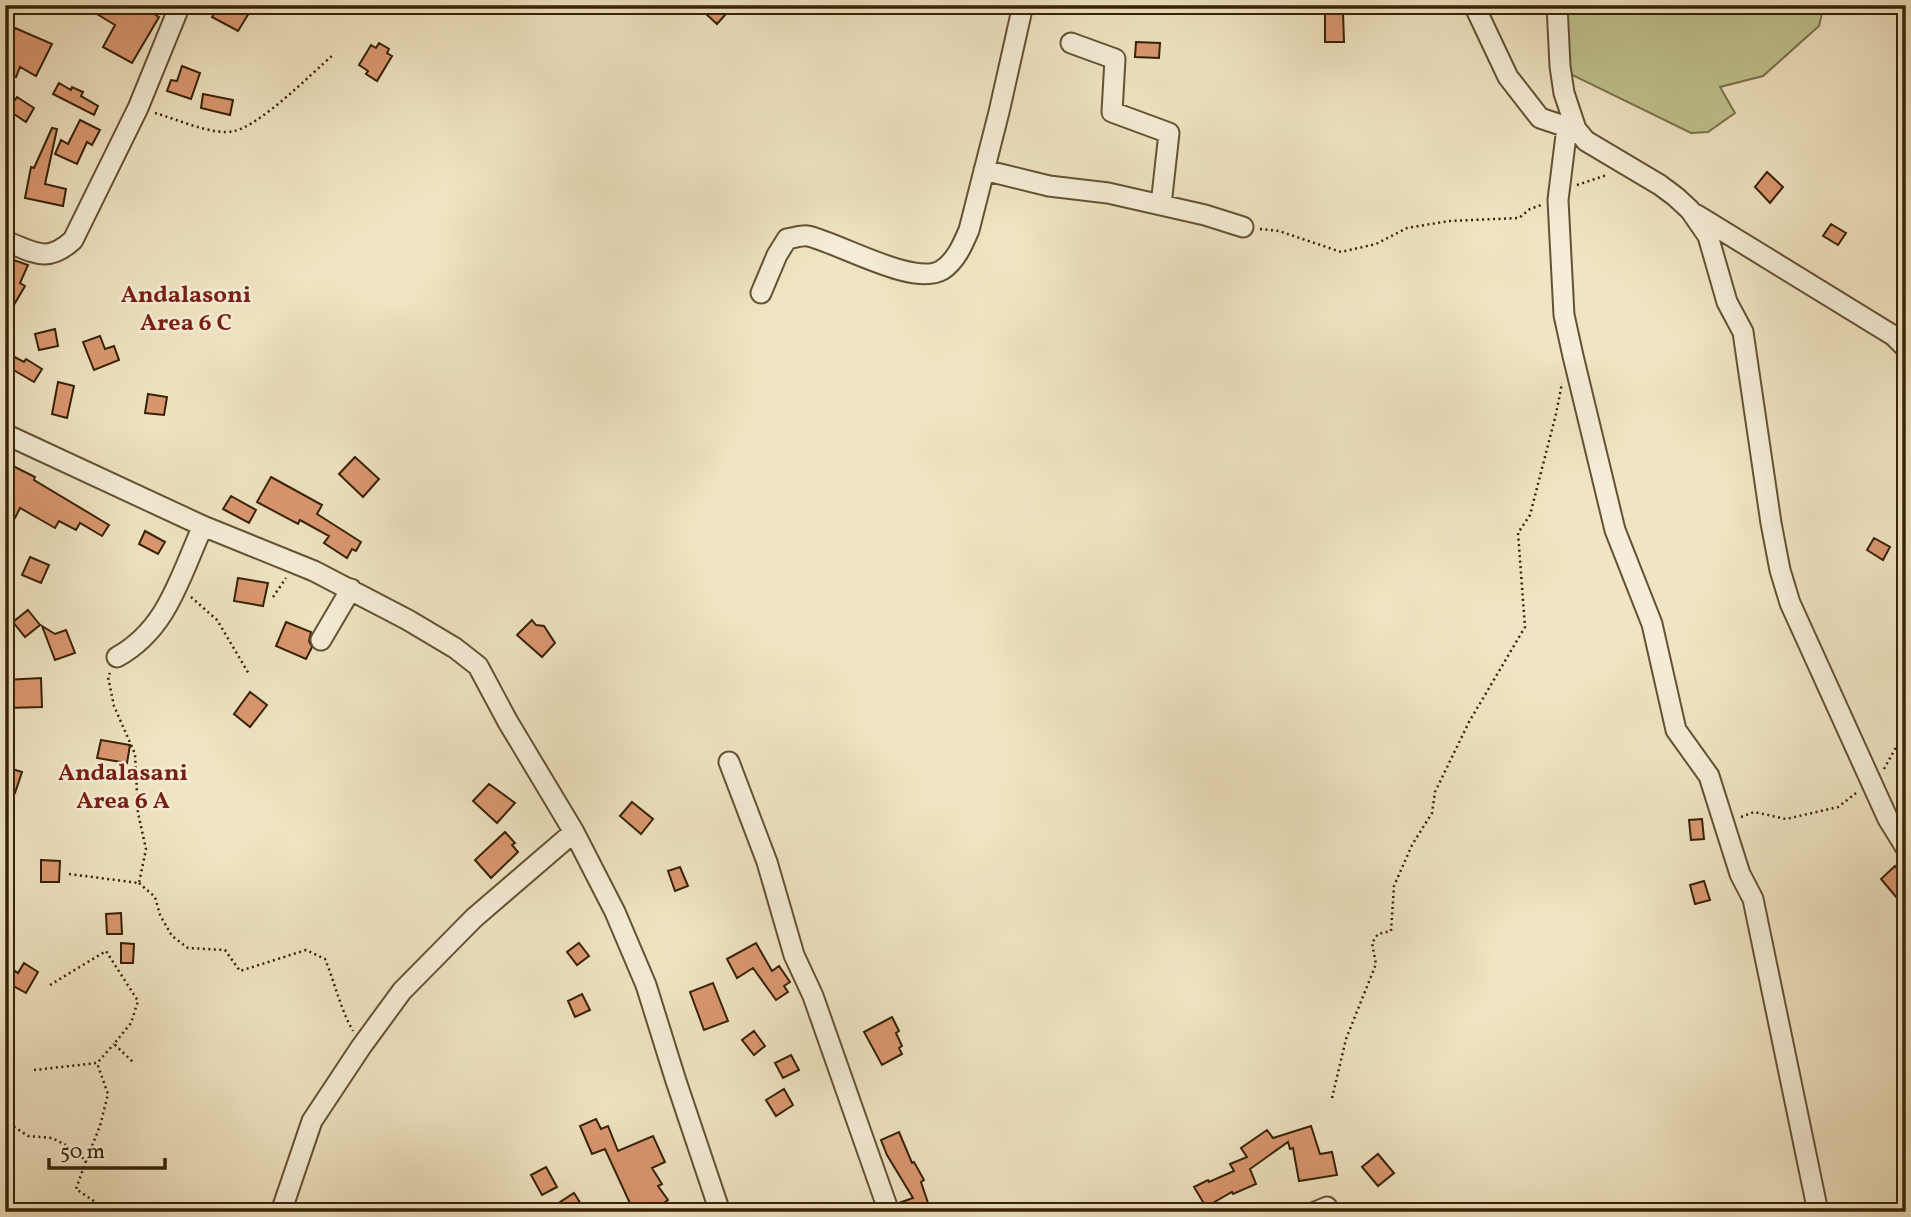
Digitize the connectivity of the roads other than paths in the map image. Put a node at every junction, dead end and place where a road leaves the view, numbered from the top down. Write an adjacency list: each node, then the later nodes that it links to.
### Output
1 (180, 5): 11 (street)
2 (1023, 5): 7 (street)
3 (1474, 5): 6 (street)
4 (1557, 5): 6 (street)
5 (1071, 43): 8 (street)
6 (1569, 122): 9 (street); 25 (street)
7 (984, 170): 8 (street); 12 (street)
8 (1161, 205): 10 (street)
9 (1690, 210): 13 (street); 21 (street)
10 (1243, 227)
11 (5, 241)
12 (761, 293)
13 (1906, 348)
14 (5, 435): 15 (street)
15 (203, 526): 16 (street); 18 (street)
16 (351, 589): 17 (street); 20 (street)
17 (321, 640)
18 (117, 657)
19 (729, 762): 24 (street)
20 (574, 832): 22 (street); 23 (street)
21 (1906, 848)
22 (281, 1212)
23 (720, 1212)
24 (889, 1212)
25 (1818, 1212)

